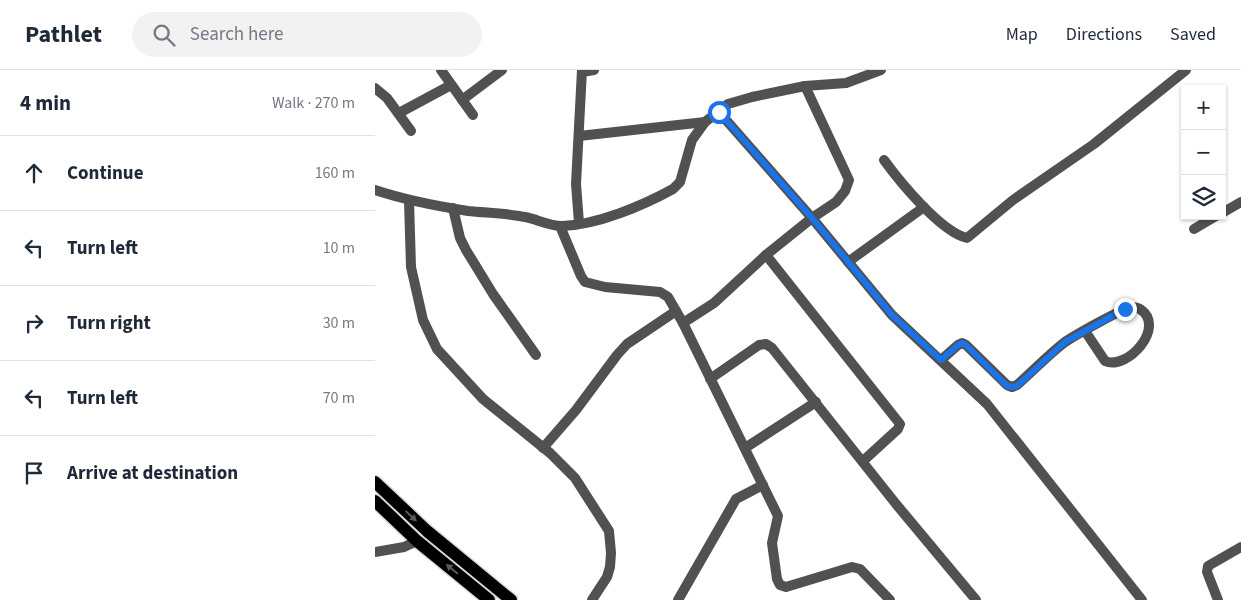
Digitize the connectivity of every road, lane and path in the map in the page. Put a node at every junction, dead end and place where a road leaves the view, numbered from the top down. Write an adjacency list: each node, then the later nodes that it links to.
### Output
1 (441, 70): 7 (street)
2 (502, 70): 10 (street)
3 (594, 70): 6 (street)
4 (881, 70): 8 (street)
5 (1186, 70): 21 (street)
6 (582, 71): 16 (street)
7 (451, 85): 10 (street); 12 (street)
8 (805, 86): 11 (street); 24 (street)
9 (375, 88): 12 (street)
10 (462, 100): 13 (street)
11 (719, 112): 14 (street); 24 (street)
12 (399, 113): 15 (street)
13 (473, 114)
14 (705, 122): 16 (street); 26 (street)
15 (411, 131)
16 (579, 136): 26 (street)
17 (884, 160): 21 (street)
18 (375, 190): 19 (street)
19 (409, 201): 22 (street); 38 (street)
20 (1241, 202): 23 (street)
21 (924, 207): 30 (street)
22 (453, 208): 27 (street); 34 (street)
23 (1226, 211)
24 (812, 218): 29 (street); 30 (street)
25 (1209, 220): 28 (street)
26 (579, 223): 27 (street)
27 (560, 226): 31 (street)
28 (1194, 229)
29 (766, 255): 32 (street); 40 (street)
30 (848, 262): 35 (street)
31 (676, 311): 32 (street); 38 (street)
32 (683, 323): 36 (street)
33 (1085, 330): 33 (street); 35 (street)
34 (536, 355)
35 (941, 360): 53 (street)
36 (710, 379): 37 (street); 39 (street)
37 (816, 402): 39 (street); 40 (street)
38 (543, 448): 49 (street)
39 (745, 448): 42 (street)
40 (863, 461): 52 (street)
41 (375, 482): 48 (main road, one-way to 48)
42 (763, 485): 50 (street); 51 (street)
43 (375, 501): 44 (main road)
44 (417, 541): 46 (street); 47 (main road, one-way to 44)
45 (1241, 547): 54 (street)
46 (375, 552)
47 (489, 600)
48 (511, 600)
49 (592, 600)
50 (678, 600)
51 (890, 600)
52 (975, 600)
53 (1142, 600)
54 (1218, 600)

